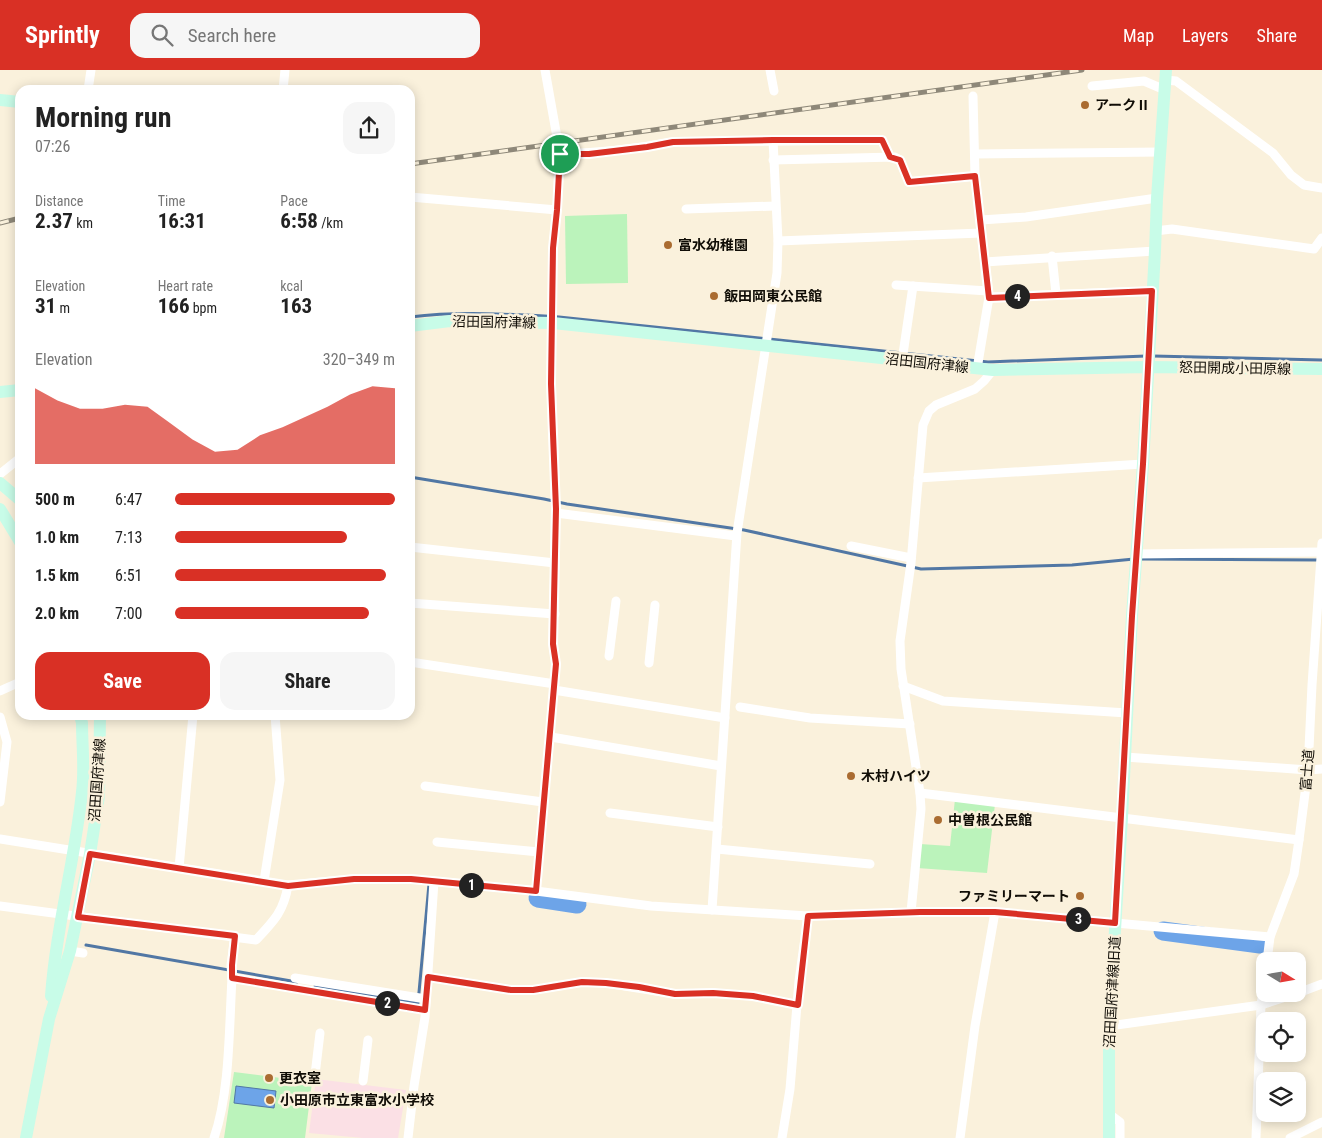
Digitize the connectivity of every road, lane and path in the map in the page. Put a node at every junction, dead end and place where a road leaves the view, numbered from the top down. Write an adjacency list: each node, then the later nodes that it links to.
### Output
1 (91, 70): 6 (street)
2 (285, 70): 7 (street)
3 (545, 70): 15 (street)
4 (770, 70): 9 (street)
5 (1165, 80): 8 (street); 14 (main road); 20 (street)
6 (89, 85)
7 (284, 85)
8 (1092, 86)
9 (774, 91)
10 (973, 96): 16 (street)
11 (0, 100): 12 (main road)
12 (15, 102)
13 (773, 140): 15 (street); 17 (street); 18 (street)
14 (1161, 152): 16 (street); 22 (main road)
15 (560, 154): 25 (street)
16 (974, 154): 19 (street)
17 (890, 157): 18 (street); 19 (street)
18 (773, 160): 23 (street)
19 (975, 176): 26 (street)
20 (1322, 188)
21 (415, 197): 25 (street)
22 (1157, 198): 26 (street); 27 (main road)
23 (775, 206): 24 (street); 30 (street)
24 (686, 209)
25 (557, 210): 39 (street)
26 (981, 220): 28 (street)
27 (1155, 231): 29 (street); 31 (main road)
28 (981, 233): 30 (street); 33 (street)
29 (1322, 238)
30 (778, 241): 41 (street)
31 (1155, 251): 32 (street); 36 (main road)
32 (1052, 256): 33 (street); 38 (street)
33 (984, 262): 37 (street)
34 (896, 285): 35 (street)
35 (913, 286): 37 (street); 42 (street)
36 (1152, 291): 38 (street); 43 (main road)
37 (988, 294): 38 (street); 44 (street)
38 (1056, 294)
39 (553, 323): 40 (main road, 沼田国府津線); 41 (main road, 沼田国府津線); 56 (street)
40 (415, 325)
41 (766, 346): 42 (main road, 沼田国府津線); 57 (street)
42 (902, 361): 44 (main road, 沼田国府津線)
43 (1149, 367): 45 (main road, 怒田開成小田原線); 46 (main road, 沼田国府津線); 50 (main road, 沼田国府津線旧道)
44 (978, 369): 46 (main road, 沼田国府津線)
45 (1322, 369)
46 (993, 370): 52 (street)
47 (15, 390): 48 (main road)
48 (0, 392)
49 (15, 462): 51 (street)
50 (1143, 464): 52 (street); 62 (main road, 沼田国府津線旧道)
51 (0, 474)
52 (918, 478): 64 (street)
53 (0, 483): 54 (main road)
54 (15, 496)
55 (0, 509): 58 (main road)
56 (556, 511): 57 (street); 63 (street)
57 (737, 531): 79 (street)
58 (15, 534)
59 (851, 546): 64 (street)
60 (415, 548): 63 (street)
61 (1321, 553): 62 (street); 89 (street, 富士道)
62 (1136, 560): 77 (main road, 沼田国府津線旧道)
63 (555, 563): 68 (street)
64 (911, 564): 73 (street)
65 (616, 601): 69 (street)
66 (415, 603): 68 (street)
67 (655, 605): 71 (street)
68 (555, 614): 74 (street)
69 (609, 656)
70 (415, 663): 74 (street)
71 (649, 663)
72 (15, 684): 75 (street)
73 (903, 686): 77 (street); 84 (street)
74 (555, 687): 79 (street); 85 (street)
75 (0, 691)
76 (740, 707): 84 (street)
77 (1127, 713): 86 (main road, 沼田国府津線旧道)
78 (0, 717): 92 (street)
79 (725, 718): 87 (street)
80 (81, 720): 101 (main road, 沼田国府津線)
81 (100, 720): 103 (main road, 沼田国府津線)
82 (193, 720): 105 (street)
83 (275, 720): 106 (street)
84 (910, 724): 91 (street)
85 (551, 738): 87 (street); 93 (street)
86 (1125, 757): 89 (street); 95 (main road, 沼田国府津線旧道)
87 (721, 766): 96 (street)
88 (1322, 769): 89 (street)
89 (1308, 770): 98 (street, 富士道)
90 (425, 786): 93 (street)
91 (920, 793): 95 (street); 112 (street)
92 (0, 802)
93 (543, 802): 102 (street)
94 (610, 813): 96 (street)
95 (1122, 818): 98 (street); 117 (main road, 沼田国府津線旧道)
96 (718, 827): 100 (street)
97 (0, 839): 101 (street)
98 (1299, 840): 119 (street, 富士道)
99 (437, 842): 102 (street)
100 (716, 849): 104 (street); 111 (street)
101 (74, 852): 103 (street); 114 (main road, 沼田国府津線)
102 (539, 852): 109 (street)
103 (90, 854): 105 (street); 116 (main road, 沼田国府津線)
104 (870, 864)
105 (179, 868): 106 (street)
106 (264, 881): 108 (street)
107 (434, 881): 108 (street); 109 (street); 123 (street)
108 (288, 886): 118 (street)
109 (536, 891): 111 (street)
110 (0, 906): 114 (street)
111 (712, 910): 115 (street)
112 (911, 912): 113 (street); 115 (street)
113 (995, 912): 117 (street); 146 (street)
114 (63, 914): 116 (street); 134 (main road, 沼田国府津線)
115 (808, 916): 131 (street)
116 (78, 917): 118 (street); 120 (main road, 沼田国府津線)
117 (1115, 923): 119 (street); 135 (main road, 沼田国府津線旧道)
118 (235, 936): 124 (street)
119 (1270, 937): 121 (street, 富士道)
120 (70, 951): 122 (street); 134 (main road, 沼田国府津線)
121 (1268, 952)
122 (83, 953)
123 (428, 977): 128 (street); 131 (street)
124 (232, 978): 133 (street); 143 (street)
125 (295, 978): 128 (street)
126 (1322, 984): 127 (street)
127 (1306, 990)
128 (421, 998): 133 (street)
129 (1261, 1002): 132 (street)
130 (1270, 1002): 132 (street)
131 (798, 1005): 145 (street)
132 (1261, 1005): 135 (street); 149 (street)
133 (425, 1010): 144 (street)
134 (49, 1019): 142 (main road, 沼田国府津線)
135 (1108, 1026): 140 (main road, 沼田国府津線旧道)
136 (320, 1033): 138 (street)
137 (368, 1040): 139 (street)
138 (315, 1075)
139 (363, 1081)
140 (1108, 1113): 147 (main road, 沼田国府津線旧道); 148 (street)
141 (1322, 1122): 150 (street)
142 (26, 1138)
143 (214, 1138)
144 (408, 1138)
145 (782, 1138)
146 (960, 1138)
147 (1108, 1138)
148 (1120, 1138)
149 (1256, 1138)
150 (1290, 1138)

